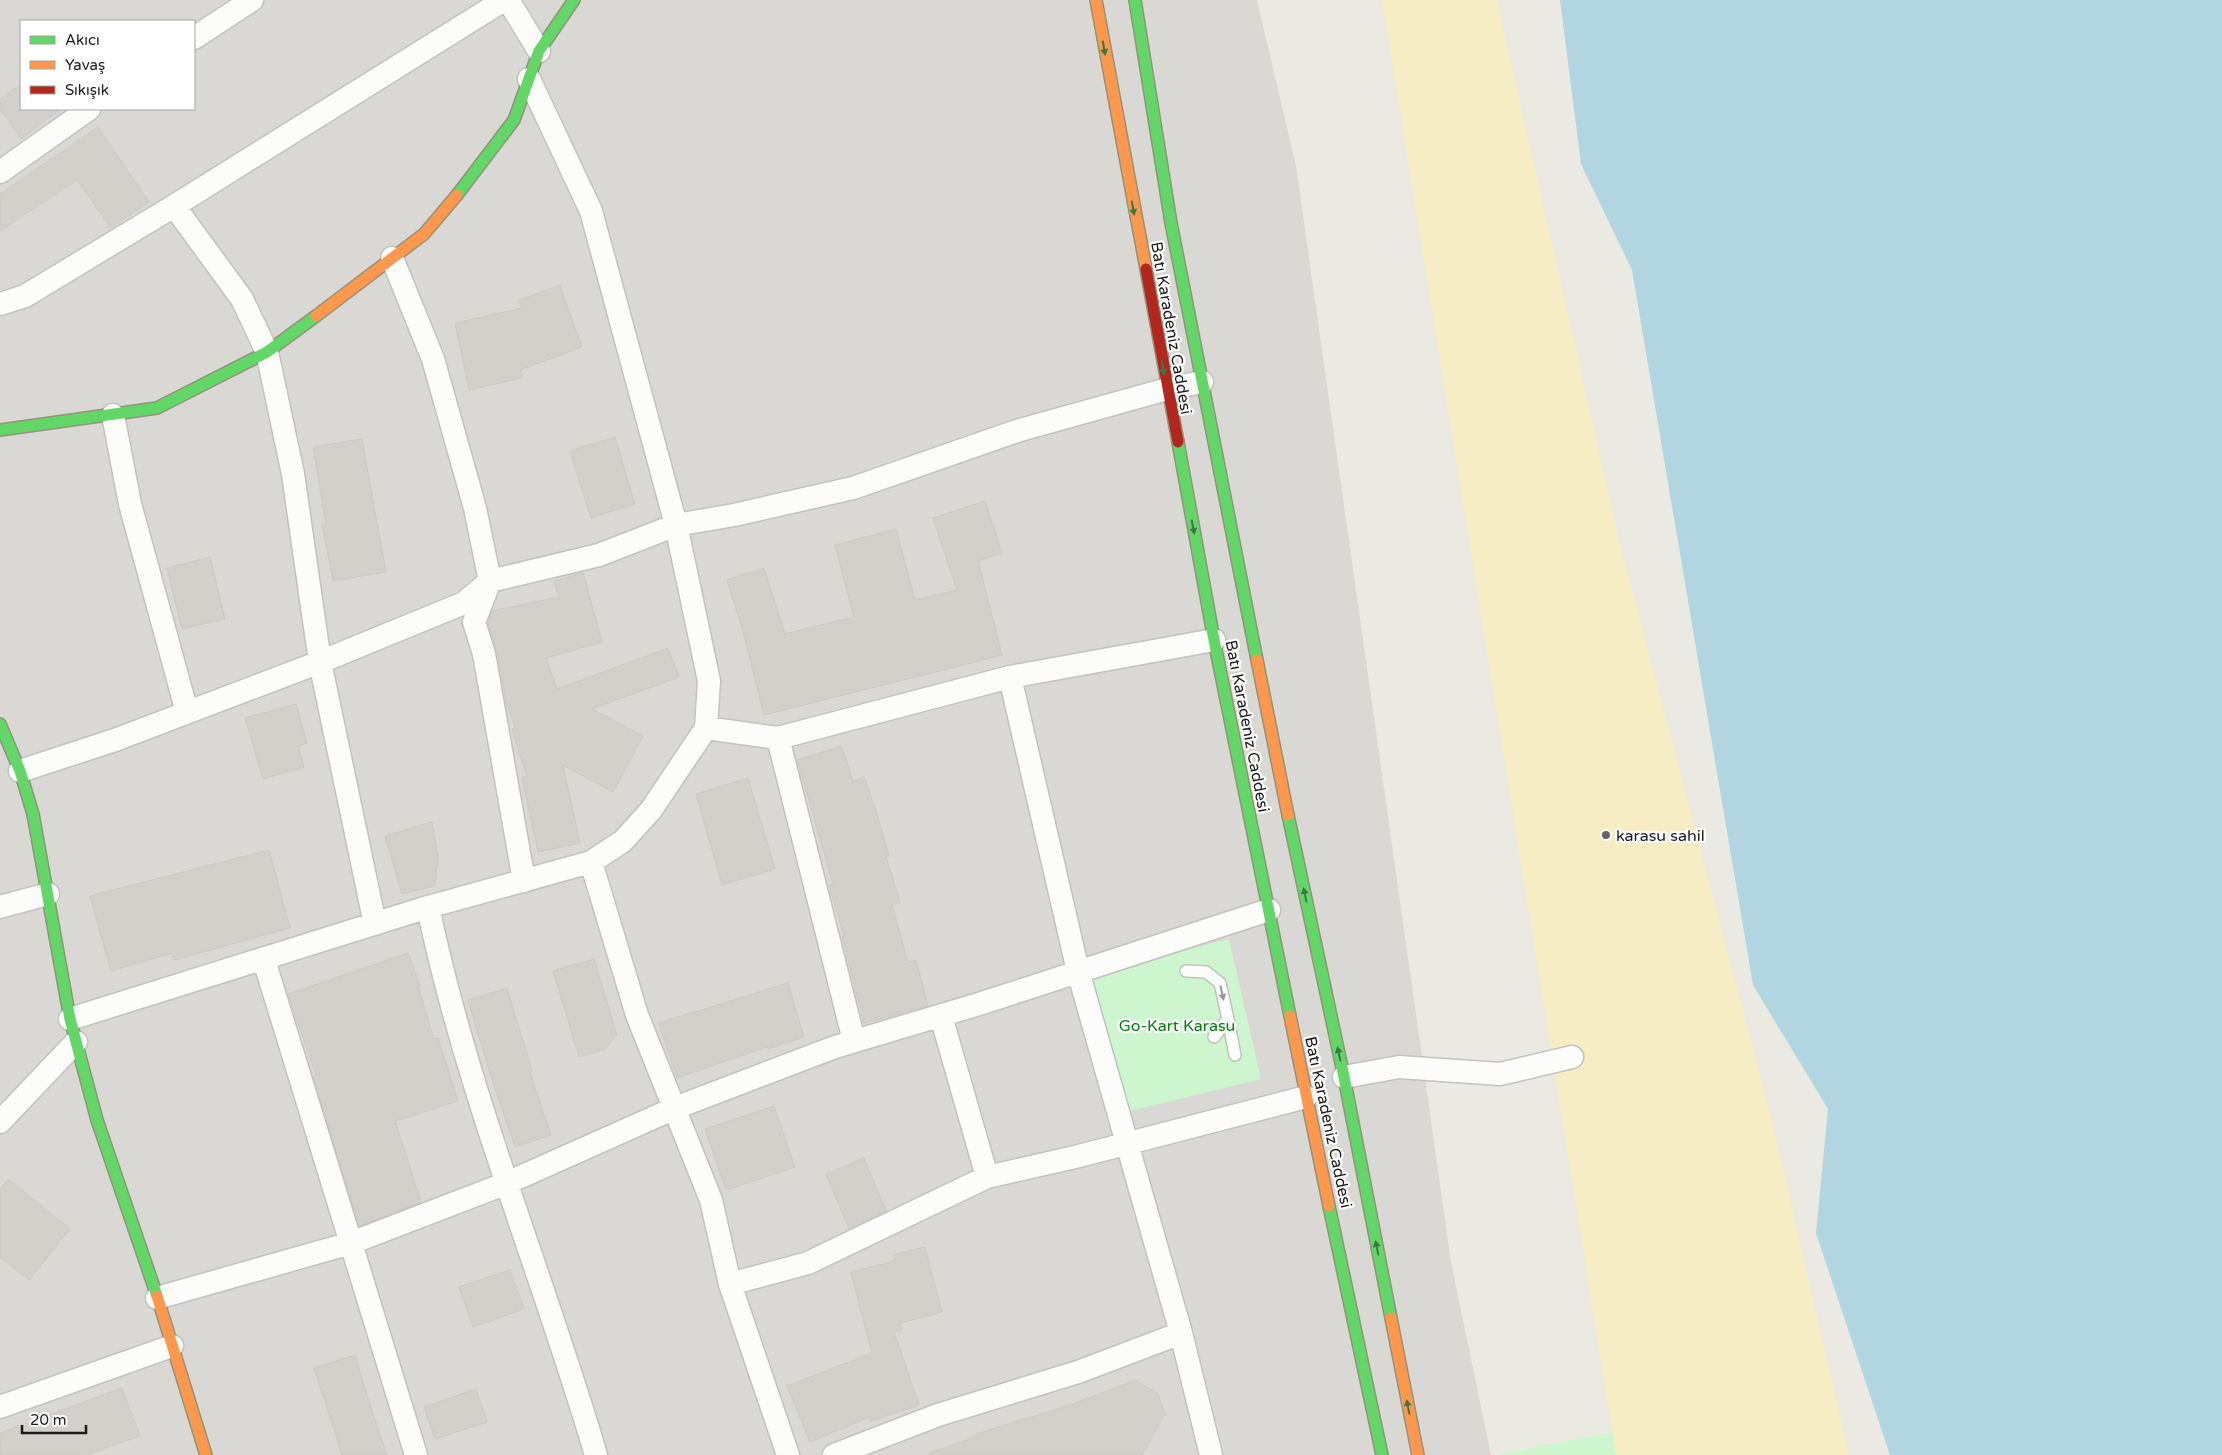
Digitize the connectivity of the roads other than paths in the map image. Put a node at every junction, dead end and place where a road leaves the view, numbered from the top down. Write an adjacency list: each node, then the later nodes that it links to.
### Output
1 (252, 0): 7 (street)
2 (504, 0): 12 (street)
3 (508, 0): 8 (street)
4 (574, 0): 8 (main road)
5 (1096, 0): 17 (main road, Batı Karadeniz Caddesi, one-way to 17)
6 (1135, 0): 16 (main road, Batı Karadeniz Caddesi)
7 (195, 37)
8 (539, 51): 9 (main road)
9 (529, 79): 13 (main road); 20 (street)
10 (88, 110): 11 (street)
11 (0, 172)
12 (174, 206): 14 (street); 15 (street)
13 (392, 258): 15 (main road); 21 (street)
14 (0, 304)
15 (267, 352): 18 (main road); 23 (street)
16 (1202, 382): 17 (street); 48 (main road, Batı Karadeniz Caddesi, one-way to 16)
17 (1167, 389): 20 (street); 22 (main road, Batı Karadeniz Caddesi, one-way to 22)
18 (112, 416): 19 (main road); 25 (street)
19 (0, 430)
20 (676, 525): 21 (street); 27 (street)
21 (490, 581): 23 (street); 31 (street)
22 (1214, 640): 24 (street); 35 (main road, Batı Karadeniz Caddesi)
23 (320, 662): 25 (street); 36 (street)
24 (1010, 678): 28 (street); 39 (street)
25 (187, 712): 29 (street)
26 (0, 724): 29 (main road)
27 (706, 728): 28 (street); 30 (street)
28 (778, 738): 44 (street)
29 (20, 771): 32 (main road)
30 (591, 862): 31 (street); 50 (street)
31 (524, 880): 34 (street)
32 (48, 894): 33 (street); 41 (main road)
33 (0, 907)
34 (428, 907): 36 (street); 54 (street)
35 (1268, 910): 39 (street); 49 (main road, Batı Karadeniz Caddesi)
36 (376, 924): 37 (street)
37 (264, 960): 41 (street); 55 (street)
38 (1186, 970): 42 (lane, one-way to 42)
39 (1078, 971): 40 (street); 52 (street)
40 (941, 1016): 44 (street); 53 (street)
41 (70, 1019): 45 (main road)
42 (1228, 1019): 43 (lane); 46 (lane)
43 (1214, 1037)
44 (854, 1041): 50 (street)
45 (76, 1042): 51 (street); 57 (main road)
46 (1235, 1055)
47 (1572, 1057): 48 (street)
48 (1344, 1076): 61 (main road, Batı Karadeniz Caddesi, one-way to 48)
49 (1306, 1097): 52 (street); 68 (main road, Batı Karadeniz Caddesi)
50 (675, 1108): 54 (street); 56 (street)
51 (0, 1122)
52 (1127, 1143): 53 (street); 58 (street)
53 (987, 1177): 56 (street)
54 (507, 1183): 55 (street); 64 (street)
55 (351, 1243): 57 (street); 63 (street)
56 (730, 1284): 65 (street)
57 (157, 1298): 59 (main road)
58 (1182, 1333): 66 (street); 67 (street)
59 (172, 1346): 60 (street); 62 (main road)
60 (0, 1407)
61 (1411, 1453)
62 (206, 1455)
63 (416, 1455)
64 (596, 1455)
65 (788, 1455)
66 (834, 1455)
67 (1211, 1455)
68 (1382, 1455)

